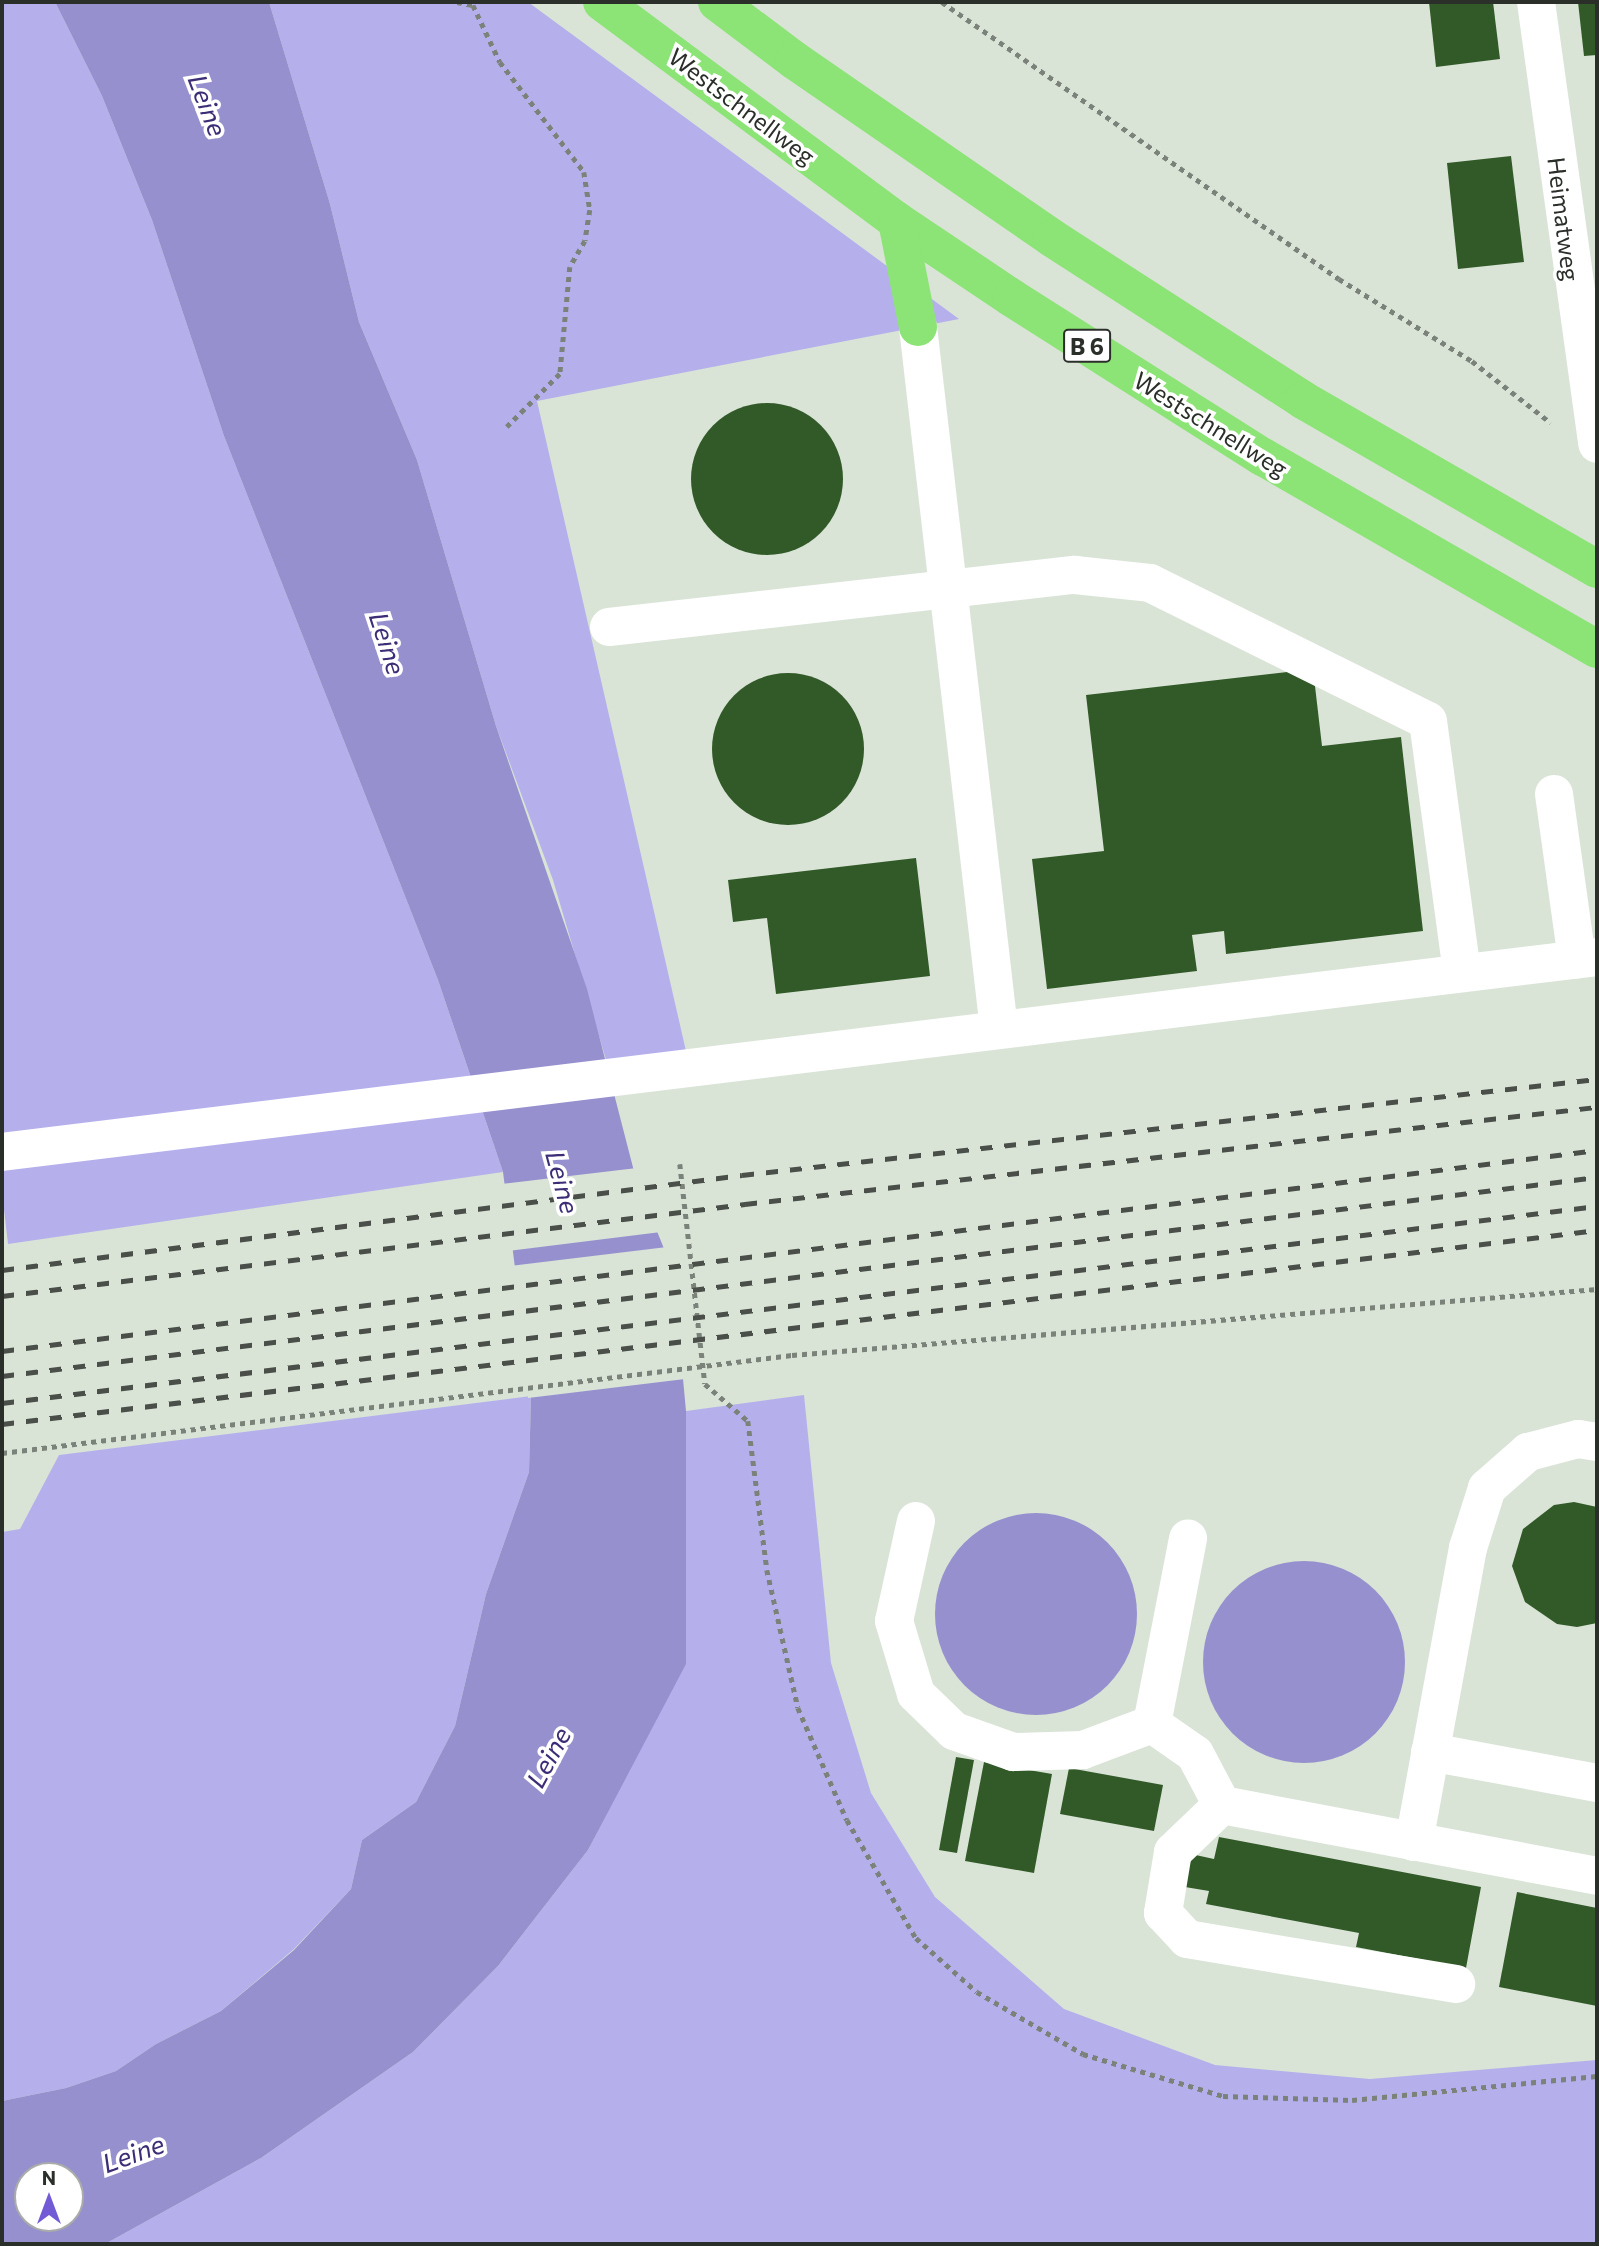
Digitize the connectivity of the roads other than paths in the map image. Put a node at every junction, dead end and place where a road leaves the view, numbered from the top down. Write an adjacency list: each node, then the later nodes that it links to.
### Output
1 (602, 2): 4 (highway, Westschnellweg / B 6)
2 (718, 2): 7 (highway)
3 (1536, 2): 6 (street, Heimatweg)
4 (897, 221): 5 (highway); 10 (highway, Westschnellweg / B 6)
5 (918, 327): 8 (street)
6 (1595, 440)
7 (1597, 569)
8 (950, 588): 9 (street); 13 (street); 14 (street)
9 (609, 627)
10 (1597, 649)
11 (1554, 794): 12 (street)
12 (1587, 958): 13 (street)
13 (1462, 973): 14 (street)
14 (999, 1029): 15 (street)
15 (2, 1152)
16 (1597, 1442): 20 (street)
17 (916, 1521): 19 (street)
18 (1188, 1538): 19 (street)
19 (1152, 1724): 22 (street)
20 (1430, 1752): 21 (street); 23 (street)
21 (1597, 1783)
22 (1222, 1805): 23 (street); 25 (street)
23 (1414, 1842): 24 (street)
24 (1597, 1876)
25 (1456, 1984)

